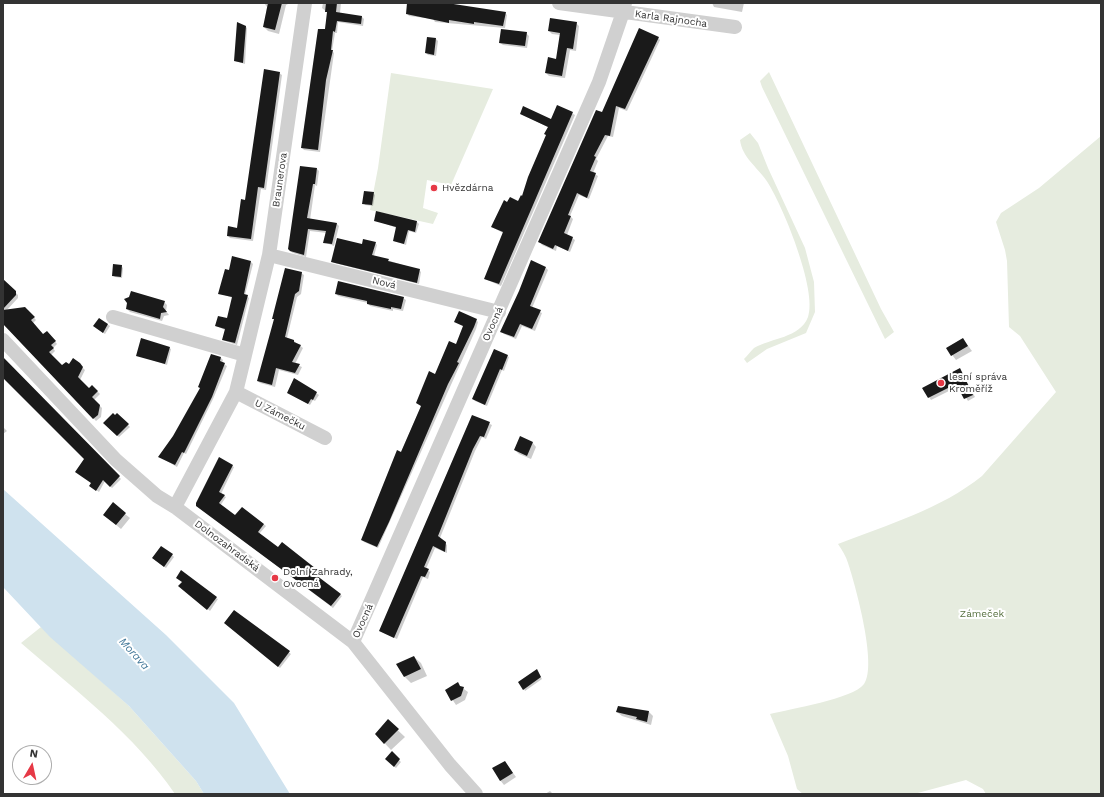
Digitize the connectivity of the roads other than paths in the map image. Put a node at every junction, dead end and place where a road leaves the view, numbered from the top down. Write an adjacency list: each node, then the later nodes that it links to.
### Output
1 (305, 3): 5 (street, Braunerova)
2 (560, 3): 3 (street, Karla Rajnocha)
3 (624, 8): 4 (street, Karla Rajnocha); 6 (street, Ovocná)
4 (735, 27)
5 (269, 255): 6 (street, Nová); 9 (street, Braunerova)
6 (499, 312): 13 (street, Ovocná)
7 (113, 317): 9 (street)
8 (3, 340): 12 (street, Dolnozahradská)
9 (245, 355): 10 (street, Braunerova)
10 (236, 392): 11 (street, U Zámečku); 12 (street, Braunerova)
11 (325, 438)
12 (175, 507): 13 (street, Dolnozahradská)
13 (353, 642): 14 (street, Dolnozahradská)
14 (476, 794)

